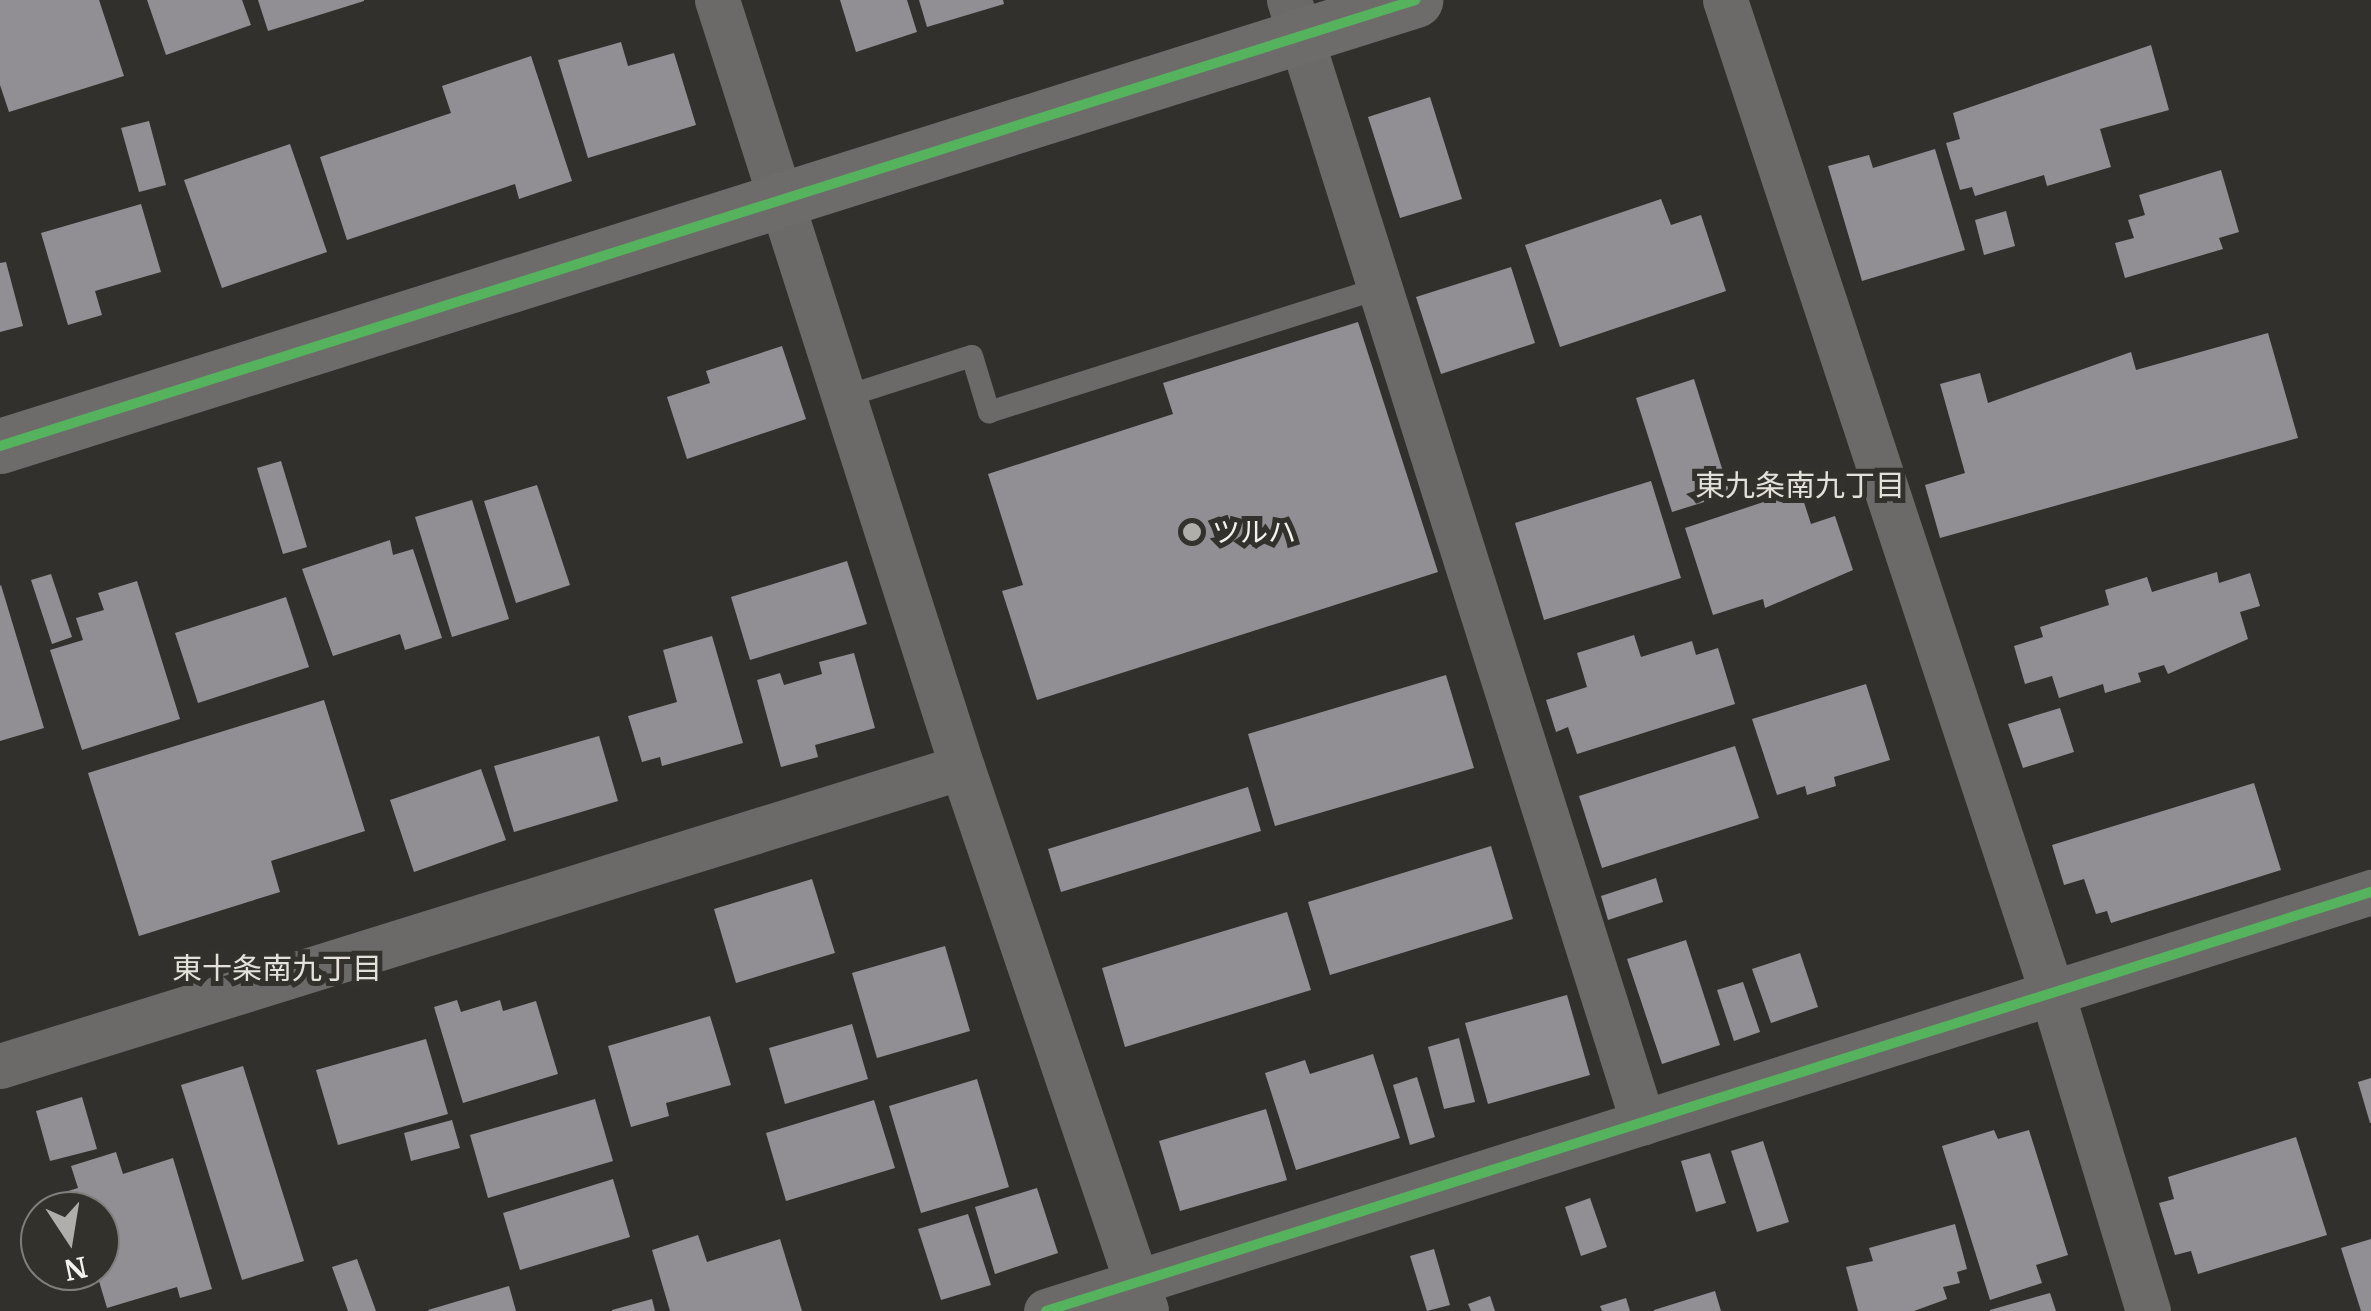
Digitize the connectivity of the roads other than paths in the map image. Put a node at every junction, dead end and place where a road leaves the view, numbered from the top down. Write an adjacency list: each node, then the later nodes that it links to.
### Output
1 (718, 0): 5 (street)
2 (1415, 0): 4 (street)
3 (1725, 0): 11 (street)
4 (1294, 19): 5 (street); 6 (street)
5 (780, 198): 7 (street); 8 (street)
6 (1382, 287): 7 (lane); 13 (street)
7 (844, 397): 9 (street)
8 (0, 446)
9 (962, 767): 12 (street); 14 (street)
10 (2371, 892): 11 (street)
11 (2052, 993): 13 (street); 16 (street)
12 (0, 1066)
13 (1642, 1123): 14 (street)
14 (1142, 1296): 15 (street)
15 (1046, 1311)
16 (2148, 1311)

